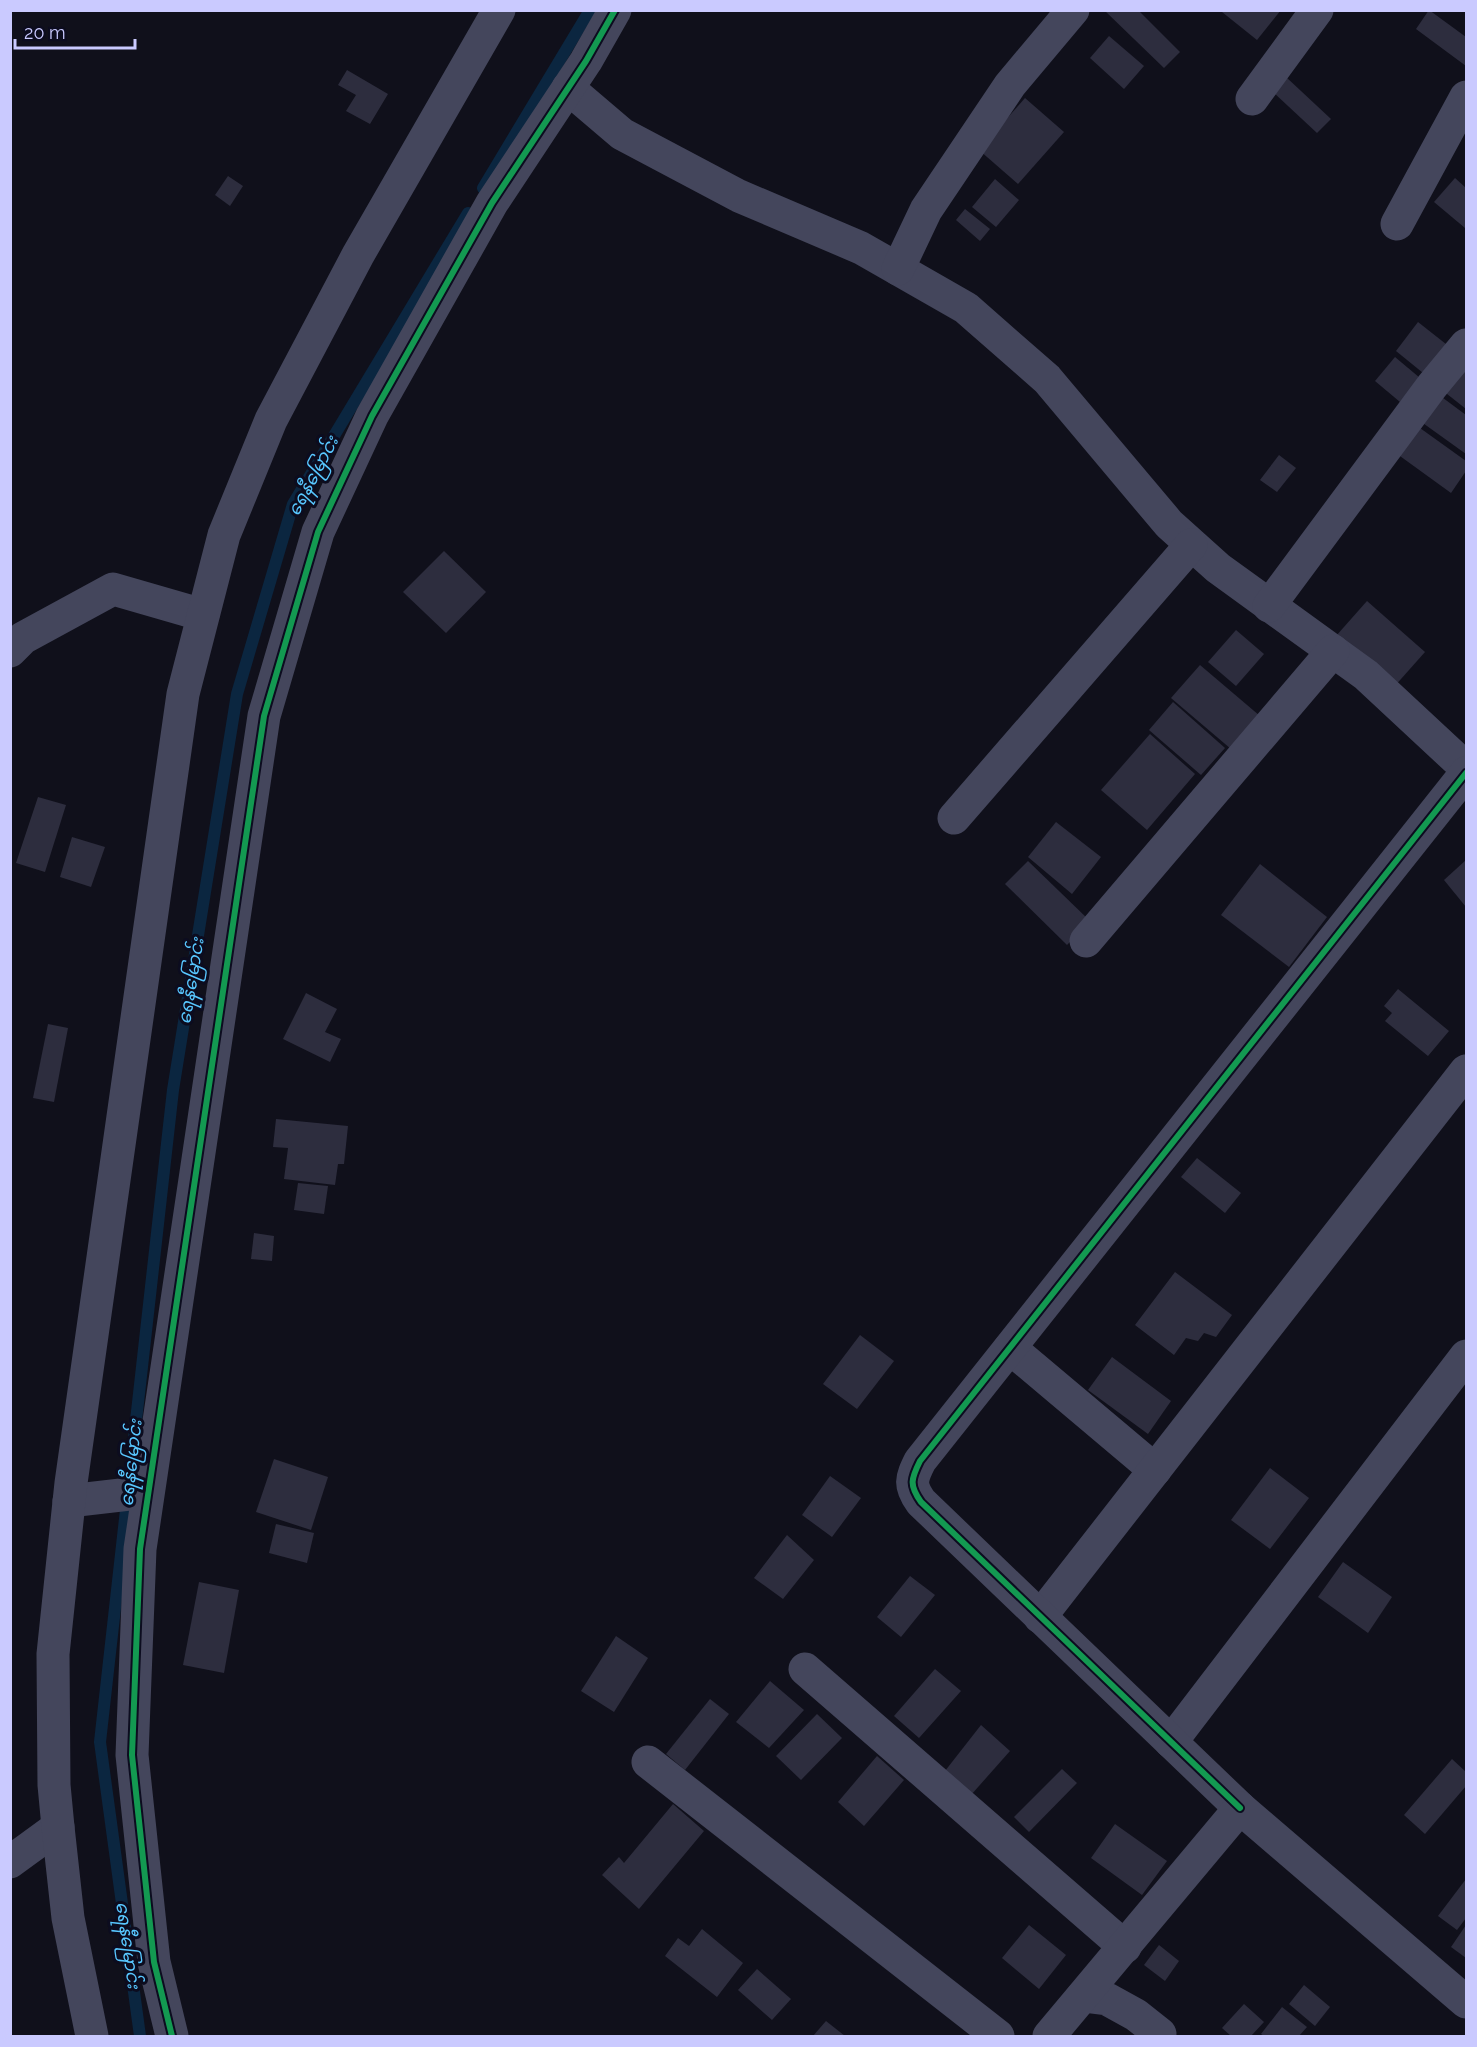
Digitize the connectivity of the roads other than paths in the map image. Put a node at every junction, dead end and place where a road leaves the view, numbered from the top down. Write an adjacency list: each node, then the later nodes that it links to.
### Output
1 (500, 10): 13 (street)
2 (615, 10): 5 (street)
3 (1073, 10): 9 (street)
4 (1317, 10): 7 (street)
5 (568, 88): 9 (street); 24 (street)
6 (1467, 97): 8 (street)
7 (1252, 99)
8 (1397, 224)
9 (898, 269): 11 (street)
10 (1467, 345): 12 (street)
11 (1191, 545): 12 (street); 18 (street)
12 (1269, 606): 15 (street)
13 (203, 615): 14 (street); 25 (street)
14 (10, 651)
15 (1333, 651): 16 (street); 19 (street)
16 (1467, 768)
17 (1467, 773): 21 (street)
18 (954, 818)
19 (1086, 942)
20 (1467, 1071): 23 (street)
21 (1011, 1348): 23 (street); 26 (street)
22 (1467, 1356): 28 (street)
23 (1155, 1470): 26 (street)
24 (144, 1492): 25 (street); 38 (street)
25 (73, 1501): 31 (street)
26 (1041, 1617): 28 (street)
27 (805, 1669): 33 (street)
28 (1171, 1742): 30 (street)
29 (648, 1762): 39 (street)
30 (1240, 1808): 33 (street); 35 (street)
31 (58, 1827): 32 (street); 36 (street)
32 (10, 1862)
33 (1125, 1947): 34 (street)
34 (1083, 1996): 37 (street); 40 (street)
35 (1467, 2002)
36 (86, 2033)
37 (1160, 2034)
38 (172, 2037)
39 (998, 2037)
40 (1049, 2037)

